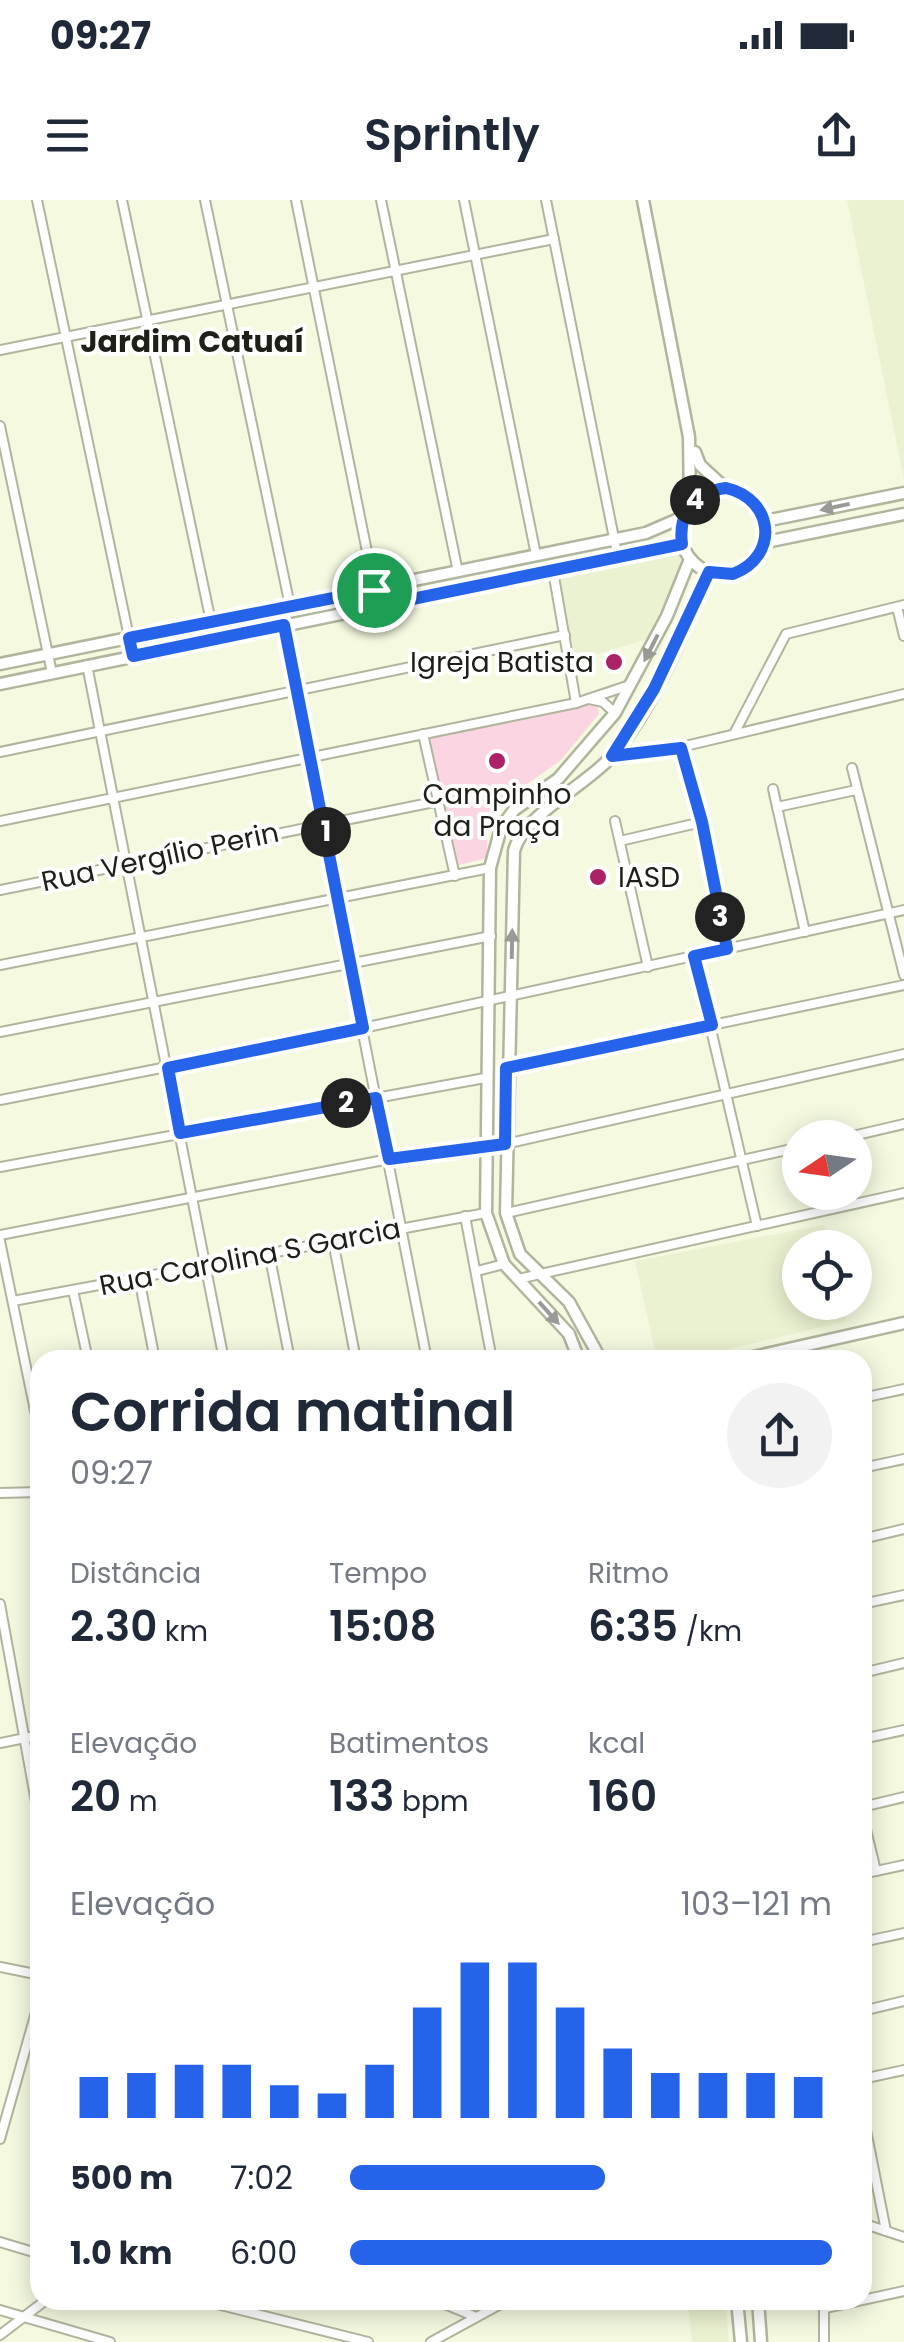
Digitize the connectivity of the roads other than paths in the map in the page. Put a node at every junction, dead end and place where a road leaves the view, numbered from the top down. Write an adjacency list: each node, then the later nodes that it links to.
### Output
1 (36, 200): 15 (street)
2 (122, 200): 14 (street)
3 (205, 200): 13 (street)
4 (296, 200): 12 (street)
5 (381, 200): 11 (street)
6 (464, 200): 10 (street)
7 (546, 200): 9 (street)
8 (643, 200): 18 (main road)
9 (554, 239): 10 (street); 25 (street)
10 (476, 255): 11 (street); 28 (street)
11 (395, 270): 12 (street); 33 (street)
12 (314, 288): 13 (street); 34 (street)
13 (227, 305): 14 (street); 35 (street)
14 (145, 320): 15 (street); 38 (street)
15 (66, 337): 16 (street); 42 (street)
16 (0, 350)
17 (0, 426): 43 (street)
18 (688, 437): 19 (main road); 21 (main road)
19 (726, 488): 21 (main road); 24 (main road)
20 (904, 493): 24 (main road, one-way to 24)
21 (690, 505): 23 (main road)
22 (904, 514): 26 (main road)
23 (683, 517): 25 (main road); 27 (main road)
24 (766, 522): 26 (main road)
25 (613, 538): 28 (main road); 29 (street)
26 (766, 542): 32 (main road)
27 (682, 544): 29 (main road); 30 (main road)
28 (536, 556): 33 (main road)
29 (618, 559): 31 (main road)
30 (690, 559): 32 (main road); 49 (main road, one-way to 49)
31 (553, 572): 36 (main road); 40 (street)
32 (709, 572): 60 (main road)
33 (458, 573): 34 (main road)
34 (374, 590): 35 (main road); 36 (street)
35 (290, 606): 38 (main road)
36 (378, 606): 39 (main road)
37 (901, 606): 41 (street); 56 (street)
38 (211, 622): 42 (main road)
39 (284, 625): 44 (main road); 50 (street)
40 (565, 635): 50 (street); 53 (street)
41 (904, 636)
42 (129, 638): 43 (main road); 44 (street)
43 (48, 654): 45 (main road); 47 (street)
44 (133, 656): 46 (main road)
45 (0, 664)
46 (88, 665): 47 (main road); 55 (street)
47 (52, 673): 48 (main road)
48 (0, 684)
49 (632, 684): 52 (street); 54 (main road)
50 (298, 689): 55 (street); 61 (street)
51 (904, 694): 56 (street)
52 (589, 699): 53 (street); 54 (street)
53 (576, 703): 57 (street)
54 (615, 713): 66 (main road)
55 (102, 732): 59 (street); 65 (street)
56 (736, 732): 58 (street)
57 (424, 734): 61 (street); 67 (street)
58 (681, 748): 60 (street); 72 (street)
59 (0, 752)
60 (612, 756): 69 (main road)
61 (312, 758): 65 (street); 73 (street)
62 (852, 768): 64 (street)
63 (773, 789): 68 (street)
64 (856, 790): 68 (street); 81 (street)
65 (115, 798): 71 (street); 75 (street)
66 (532, 798): 69 (main road); 76 (main road)
67 (438, 802): 73 (street, Rua Vergílio Perin); 77 (street)
68 (777, 807): 82 (street)
69 (544, 814): 92 (main road, one-way to 69)
70 (615, 821): 74 (street)
71 (0, 822)
72 (702, 822): 74 (street); 85 (street)
73 (324, 823): 75 (street, Rua Vergílio Perin); 79 (street)
74 (620, 841): 89 (street)
75 (128, 863): 78 (street, Rua Vergílio Perin); 83 (street)
76 (490, 868): 77 (street); 84 (main road)
77 (455, 876): 79 (street)
78 (0, 890)
79 (339, 898): 83 (street); 87 (street)
80 (904, 910): 81 (street)
81 (890, 913): 82 (street); 90 (street)
82 (804, 932): 85 (street)
83 (143, 936): 88 (street); 93 (street)
84 (492, 936): 87 (street); 94 (main road)
85 (727, 949): 86 (street)
86 (694, 956): 89 (street); 95 (street)
87 (351, 964): 93 (street); 96 (street)
88 (0, 965)
89 (648, 967): 92 (street)
90 (904, 975)
91 (904, 985): 95 (street)
92 (511, 994): 94 (street); 100 (main road)
93 (155, 1000): 97 (street); 99 (street)
94 (490, 1000): 96 (street); 101 (main road)
95 (712, 1025): 100 (street); 102 (street)
96 (363, 1028): 99 (street); 103 (street)
97 (0, 1032)
98 (904, 1054): 102 (street)
99 (168, 1068): 104 (street); 107 (street)
100 (506, 1068): 109 (main road)
101 (486, 1078): 103 (street); 108 (main road)
102 (729, 1092): 109 (street); 112 (street)
103 (376, 1098): 107 (street); 111 (street)
104 (0, 1100)
105 (904, 1124): 106 (street)
106 (872, 1131)
107 (180, 1133): 113 (street); 115 (street)
108 (484, 1144): 109 (street); 111 (street); 116 (main road)
109 (505, 1144): 117 (main road)
110 (782, 1151): 112 (street)
111 (389, 1159): 115 (street); 120 (street)
112 (744, 1160): 117 (street); 119 (street)
113 (0, 1167)
114 (904, 1193): 119 (street)
115 (194, 1199): 121 (street); 125 (street)
116 (486, 1213): 118 (street, Rua Carolina S Garcia); 124 (main road)
117 (506, 1213): 127 (main road)
118 (465, 1216): 120 (street, Rua Carolina S Garcia); 126 (street)
119 (758, 1226): 127 (street)
120 (402, 1228): 122 (street, Rua Carolina S Garcia); 138 (street)
121 (0, 1238): 131 (street)
122 (333, 1241): 123 (street, Rua Carolina S Garcia); 137 (street)
123 (269, 1254): 125 (street, Rua Carolina S Garcia); 136 (street)
124 (504, 1264): 126 (street); 129 (main road)
125 (206, 1265): 128 (street, Rua Carolina S Garcia); 135 (street)
126 (477, 1271): 139 (street)
127 (540, 1274): 129 (street); 141 (main road)
128 (138, 1278): 130 (street, Rua Carolina S Garcia); 134 (street)
129 (518, 1279): 140 (main road, one-way to 140)
130 (72, 1290): 131 (street, Rua Carolina S Garcia); 133 (street)
131 (13, 1301): 143 (street)
132 (904, 1323): 142 (main road)
133 (86, 1350)
134 (153, 1350)
135 (222, 1350)
136 (288, 1350)
137 (354, 1350)
138 (425, 1350)
139 (490, 1350)
140 (575, 1350)
141 (596, 1350)
142 (790, 1350)
143 (30, 1385)
144 (904, 1389): 145 (street)
145 (872, 1396)
146 (904, 1459): 147 (street)
147 (872, 1466)
148 (30, 1492): 149 (street)
149 (0, 1494)
150 (904, 1529): 151 (street)
151 (872, 1537)
152 (904, 1595): 153 (street)
153 (872, 1602)
154 (0, 1604): 160 (street)
155 (904, 1663): 156 (street)
156 (872, 1670)
157 (904, 1730): 158 (street)
158 (872, 1737)
159 (30, 1738): 160 (street)
160 (23, 1739): 161 (street); 162 (street)
161 (0, 1743)
162 (30, 1774)
163 (904, 1797): 164 (street)
164 (872, 1807)
165 (872, 1854): 167 (street)
166 (904, 1866): 167 (street)
167 (876, 1872): 168 (street)
168 (872, 1873)
169 (904, 1933): 170 (street)
170 (872, 1940)
171 (0, 1967): 172 (street)
172 (30, 1973)
173 (904, 2001): 174 (street)
174 (872, 2008)
175 (30, 2033): 178 (street)
176 (904, 2070): 177 (street)
177 (872, 2077)
178 (0, 2139)
179 (872, 2160): 181 (street)
180 (872, 2227): 181 (street)
181 (886, 2231): 182 (street)
182 (904, 2237)
183 (0, 2242): 184 (street)
184 (30, 2250)
185 (904, 2291): 186 (street)
186 (872, 2296)
187 (0, 2310): 195 (street)
188 (32, 2310): 195 (street)
189 (250, 2310): 199 (street)
190 (458, 2310): 196 (street)
191 (490, 2310): 196 (street)
192 (738, 2310): 201 (main road)
193 (759, 2310): 202 (main road)
194 (825, 2310): 203 (street)
195 (26, 2314): 197 (street); 198 (street)
196 (476, 2318): 200 (street)
197 (0, 2336)
198 (110, 2342)
199 (368, 2342)
200 (431, 2342)
201 (741, 2342)
202 (761, 2342)
203 (824, 2342)

